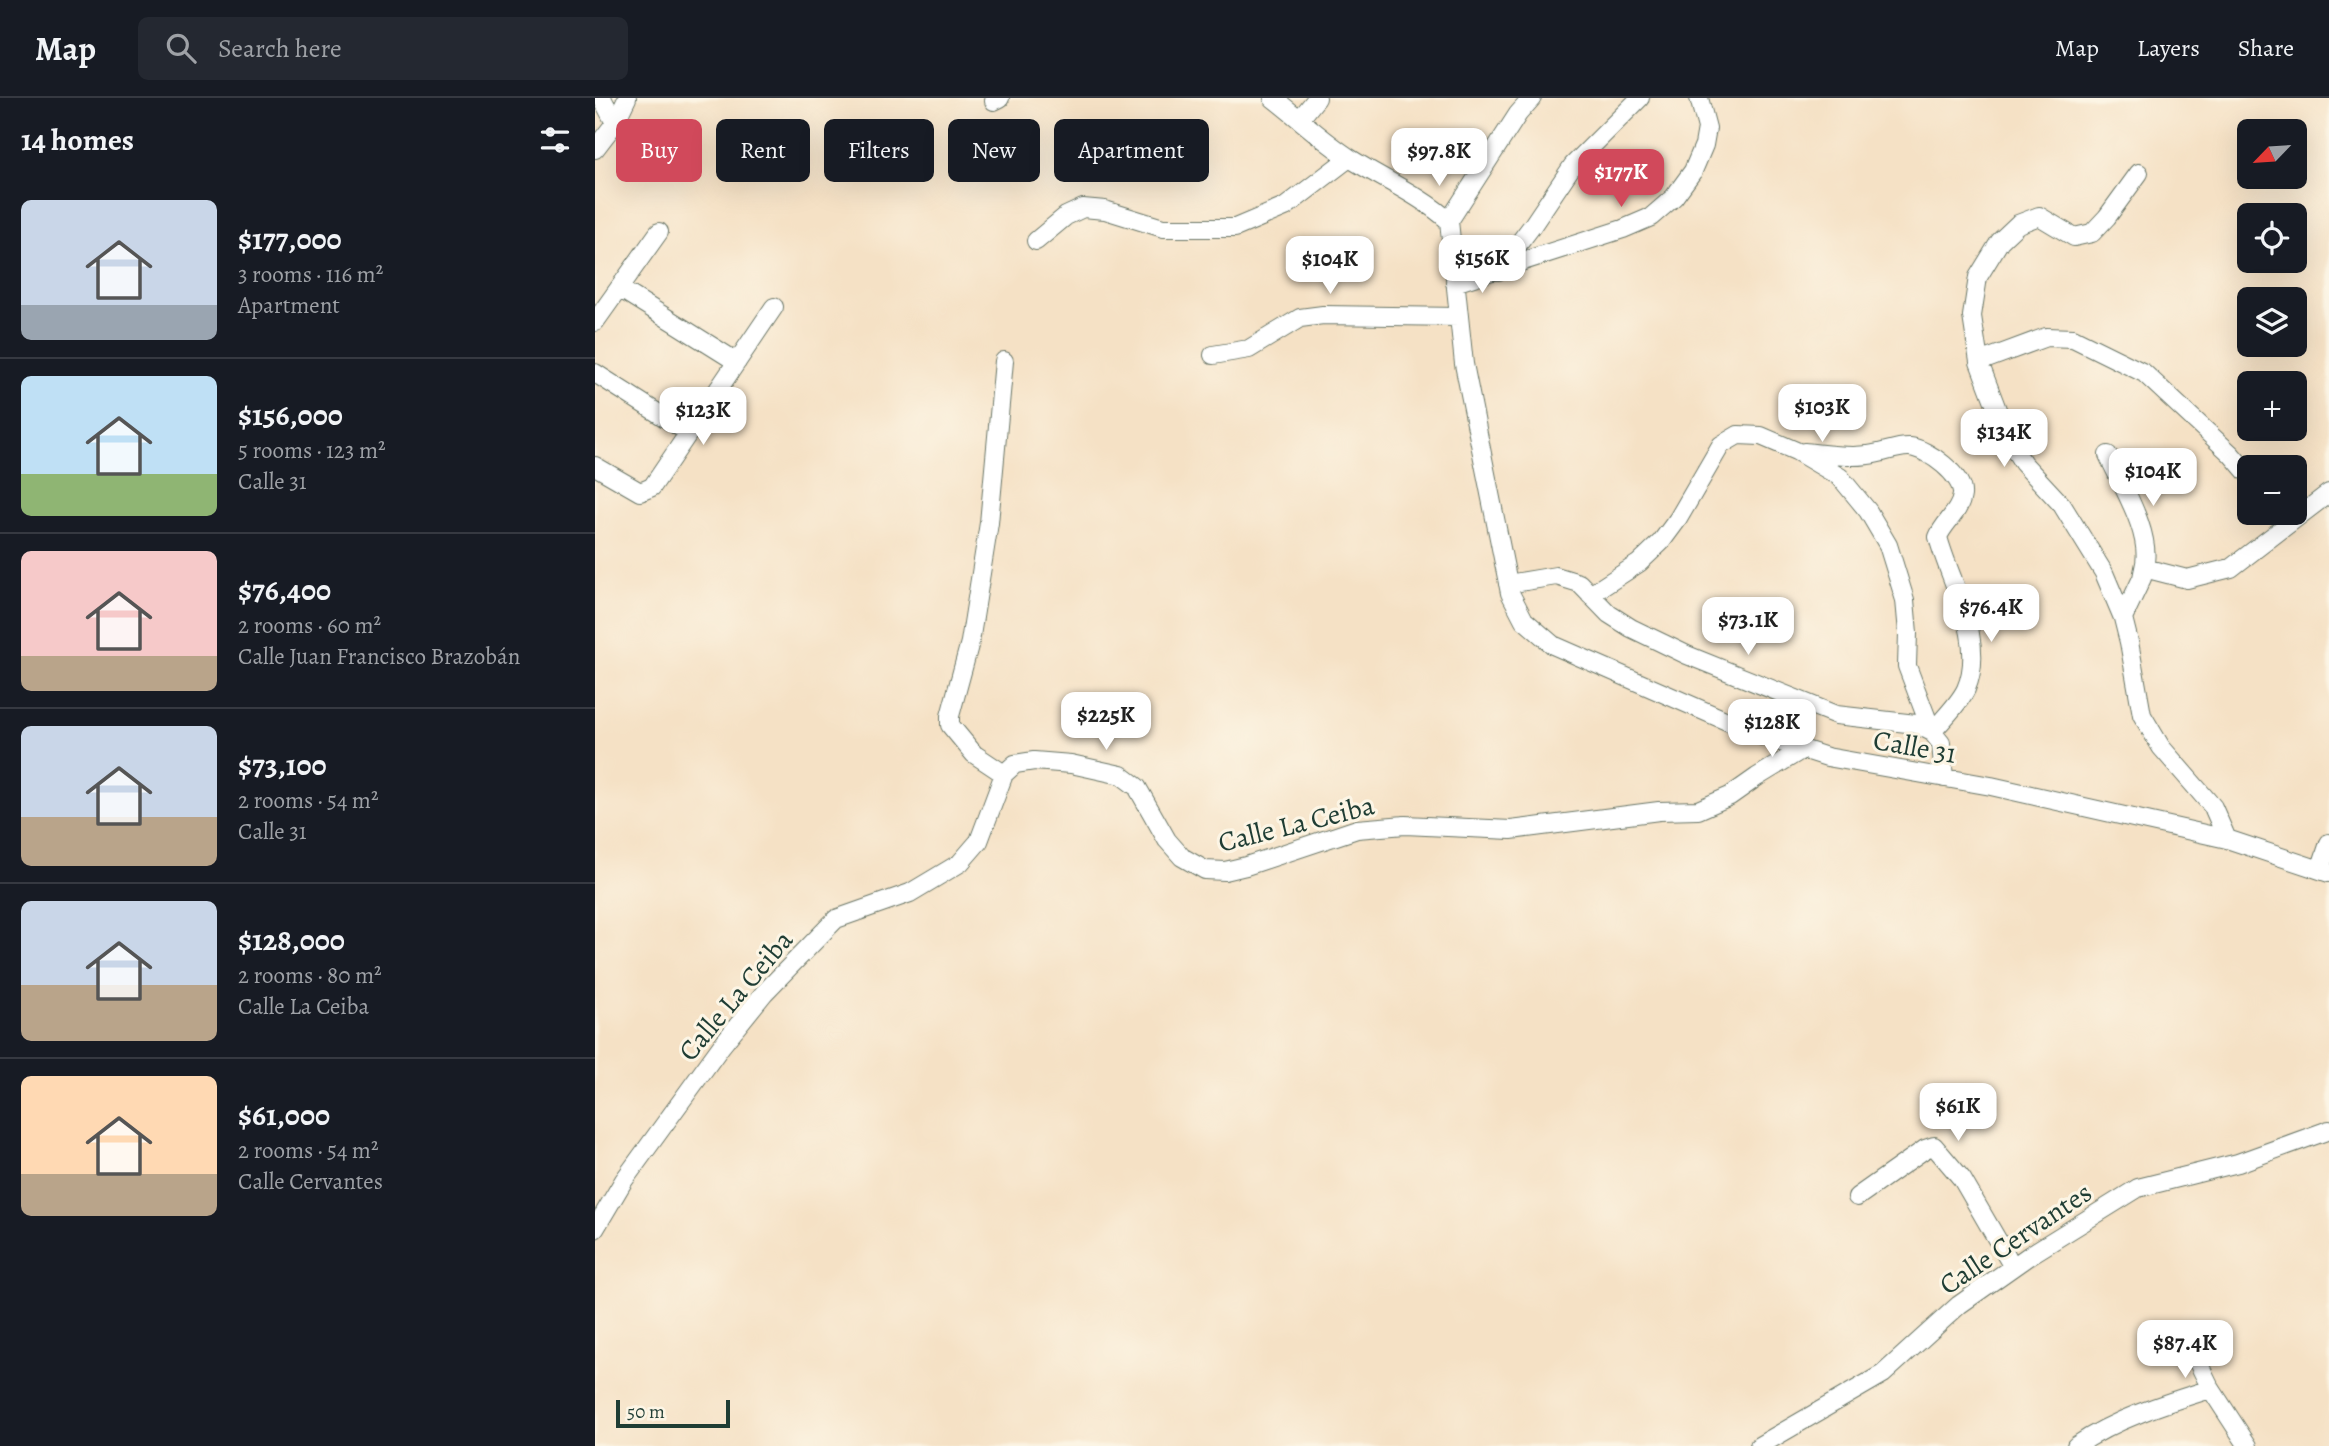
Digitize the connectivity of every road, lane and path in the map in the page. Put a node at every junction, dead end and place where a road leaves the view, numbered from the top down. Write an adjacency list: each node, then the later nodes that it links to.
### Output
1 (602, 98): 9 (street)
2 (627, 98): 9 (street)
3 (1273, 98): 8 (street)
4 (1317, 98): 8 (street)
5 (1532, 98): 13 (street)
6 (1640, 98): 16 (street)
7 (1699, 98): 16 (street)
8 (1300, 119): 11 (street)
9 (615, 122): 10 (street)
10 (595, 149)
11 (1349, 158): 13 (street); 15 (street)
12 (2139, 173): 25 (street)
13 (1449, 221): 17 (street, Calle 31)
14 (659, 232): 18 (street)
15 (1036, 241)
16 (1498, 271): 17 (street)
17 (1455, 283): 20 (street, Calle 31)
18 (619, 288): 21 (street); 24 (street)
19 (774, 307): 24 (street)
20 (1459, 317): 22 (street); 36 (street, Calle 31)
21 (595, 322)
22 (1213, 355)
23 (1004, 361): 41 (street)
24 (737, 362): 27 (street)
25 (1979, 362): 30 (street); 38 (street)
26 (595, 373): 27 (street)
27 (689, 433): 31 (street)
28 (1796, 451): 37 (street); 39 (street); 39 (street)
29 (2108, 456): 35 (street)
30 (2237, 461)
31 (595, 466)
32 (2329, 493): 33 (street)
33 (2307, 505)
34 (2277, 525): 35 (street)
35 (2144, 568): 38 (street)
36 (1509, 584): 37 (street); 40 (street, Calle 31)
37 (1590, 595): 39 (street)
38 (2123, 618): 43 (street)
39 (1932, 732): 42 (street)
40 (1803, 749): 41 (street, Calle La Ceiba); 42 (street, Calle 31)
41 (1004, 774): 48 (street, Calle La Ceiba)
42 (1944, 778): 43 (street, Calle 31)
43 (2227, 839): 45 (street, Calle 31)
44 (2329, 843): 45 (street)
45 (2325, 871)
46 (2329, 1130): 49 (street, Calle Cervantes)
47 (1857, 1197): 49 (street)
48 (595, 1229)
49 (2013, 1267): 52 (street, Calle Cervantes)
50 (2194, 1354): 51 (street)
51 (2211, 1389): 53 (street); 54 (street)
52 (1759, 1446)
53 (2076, 1446)
54 (2248, 1446)

